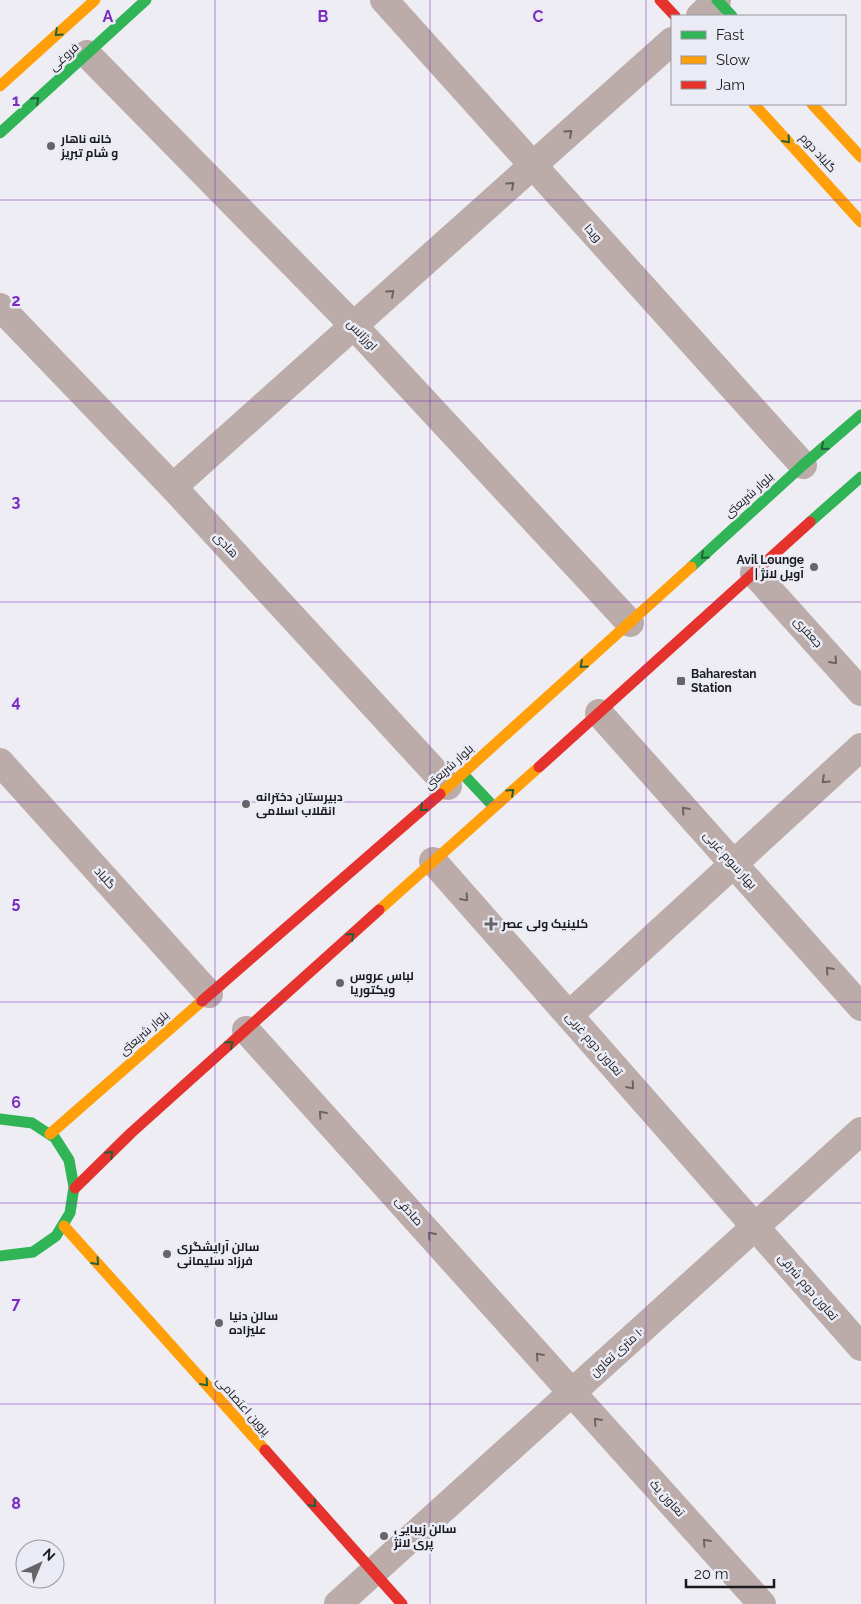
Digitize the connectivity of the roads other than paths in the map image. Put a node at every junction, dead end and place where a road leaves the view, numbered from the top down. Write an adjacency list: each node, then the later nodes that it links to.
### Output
1 (95, 0): 11 (main road, فروغى, one-way to 11)
2 (146, 0): 10 (main road, فروغى)
3 (384, 0): 16 (street, ویدا)
4 (660, 0): 6 (main road)
5 (717, 0): 7 (street); 8 (main road)
6 (674, 15)
7 (701, 15)
8 (731, 15)
9 (671, 42): 16 (street, one-way to 9)
10 (87, 54): 14 (main road, فروغى, one-way to 10); 19 (street, اورژانس)
11 (0, 86)
12 (755, 105): 17 (main road, گلباد دوم, one-way to 17)
13 (813, 105): 15 (main road)
14 (0, 133)
15 (859, 160)
16 (533, 165): 19 (street, one-way to 16); 21 (street, ویدا)
17 (861, 222)
18 (0, 307): 23 (street, هادی)
19 (354, 326): 23 (street); 25 (street, اورژانس)
20 (861, 415): 21 (main road, بلوار شریعتى, one-way to 21)
21 (802, 465): 25 (main road, بلوار شریعتى, one-way to 25)
22 (861, 477): 24 (main road)
23 (173, 487): 30 (street, هادی)
24 (754, 573): 26 (street, جعفری, one-way to 26); 27 (main road)
25 (630, 623): 30 (main road, بلوار شریعتى, one-way to 30)
26 (861, 692)
27 (599, 713): 31 (main road, one-way to 27); 33 (street, بهار سوم غربی, one-way to 27)
28 (861, 747): 33 (street, one-way to 33)
29 (0, 762): 34 (street, گلباد)
30 (456, 780): 31 (main road); 34 (main road, بلوار شریعتى, one-way to 34)
31 (494, 807): 32 (main road)
32 (433, 862): 36 (street, تعاون دوم غربی, one-way to 36); 37 (main road, one-way to 32)
33 (734, 864): 35 (street, بهار سوم غربی, one-way to 33); 36 (street)
34 (209, 994): 40 (main road, بلوار شریعتى)
35 (861, 1007)
36 (569, 1016): 43 (street, تعاون دوم غربی, one-way to 43)
37 (246, 1030): 41 (main road, one-way to 37); 46 (street, صادقی, one-way to 37)
38 (0, 1119): 40 (main road)
39 (861, 1131): 43 (street, ١٠ متری تعاون)
40 (50, 1134): 41 (main road)
41 (75, 1188): 42 (main road)
42 (64, 1226): 44 (main road); 47 (main road, پروین اعتصامى, one-way to 47)
43 (755, 1227): 45 (street, تعاون دوم شرقی); 46 (street, ١٠ متری تعاون)
44 (0, 1256)
45 (861, 1347)
46 (572, 1392): 47 (street, ١٠ متری تعاون); 50 (street, تعاون یک, one-way to 46)
47 (374, 1572): 48 (street, ١٠ متری تعاون); 49 (main road, پروین اعتصامى)
48 (338, 1604)
49 (402, 1604)
50 (762, 1604)

